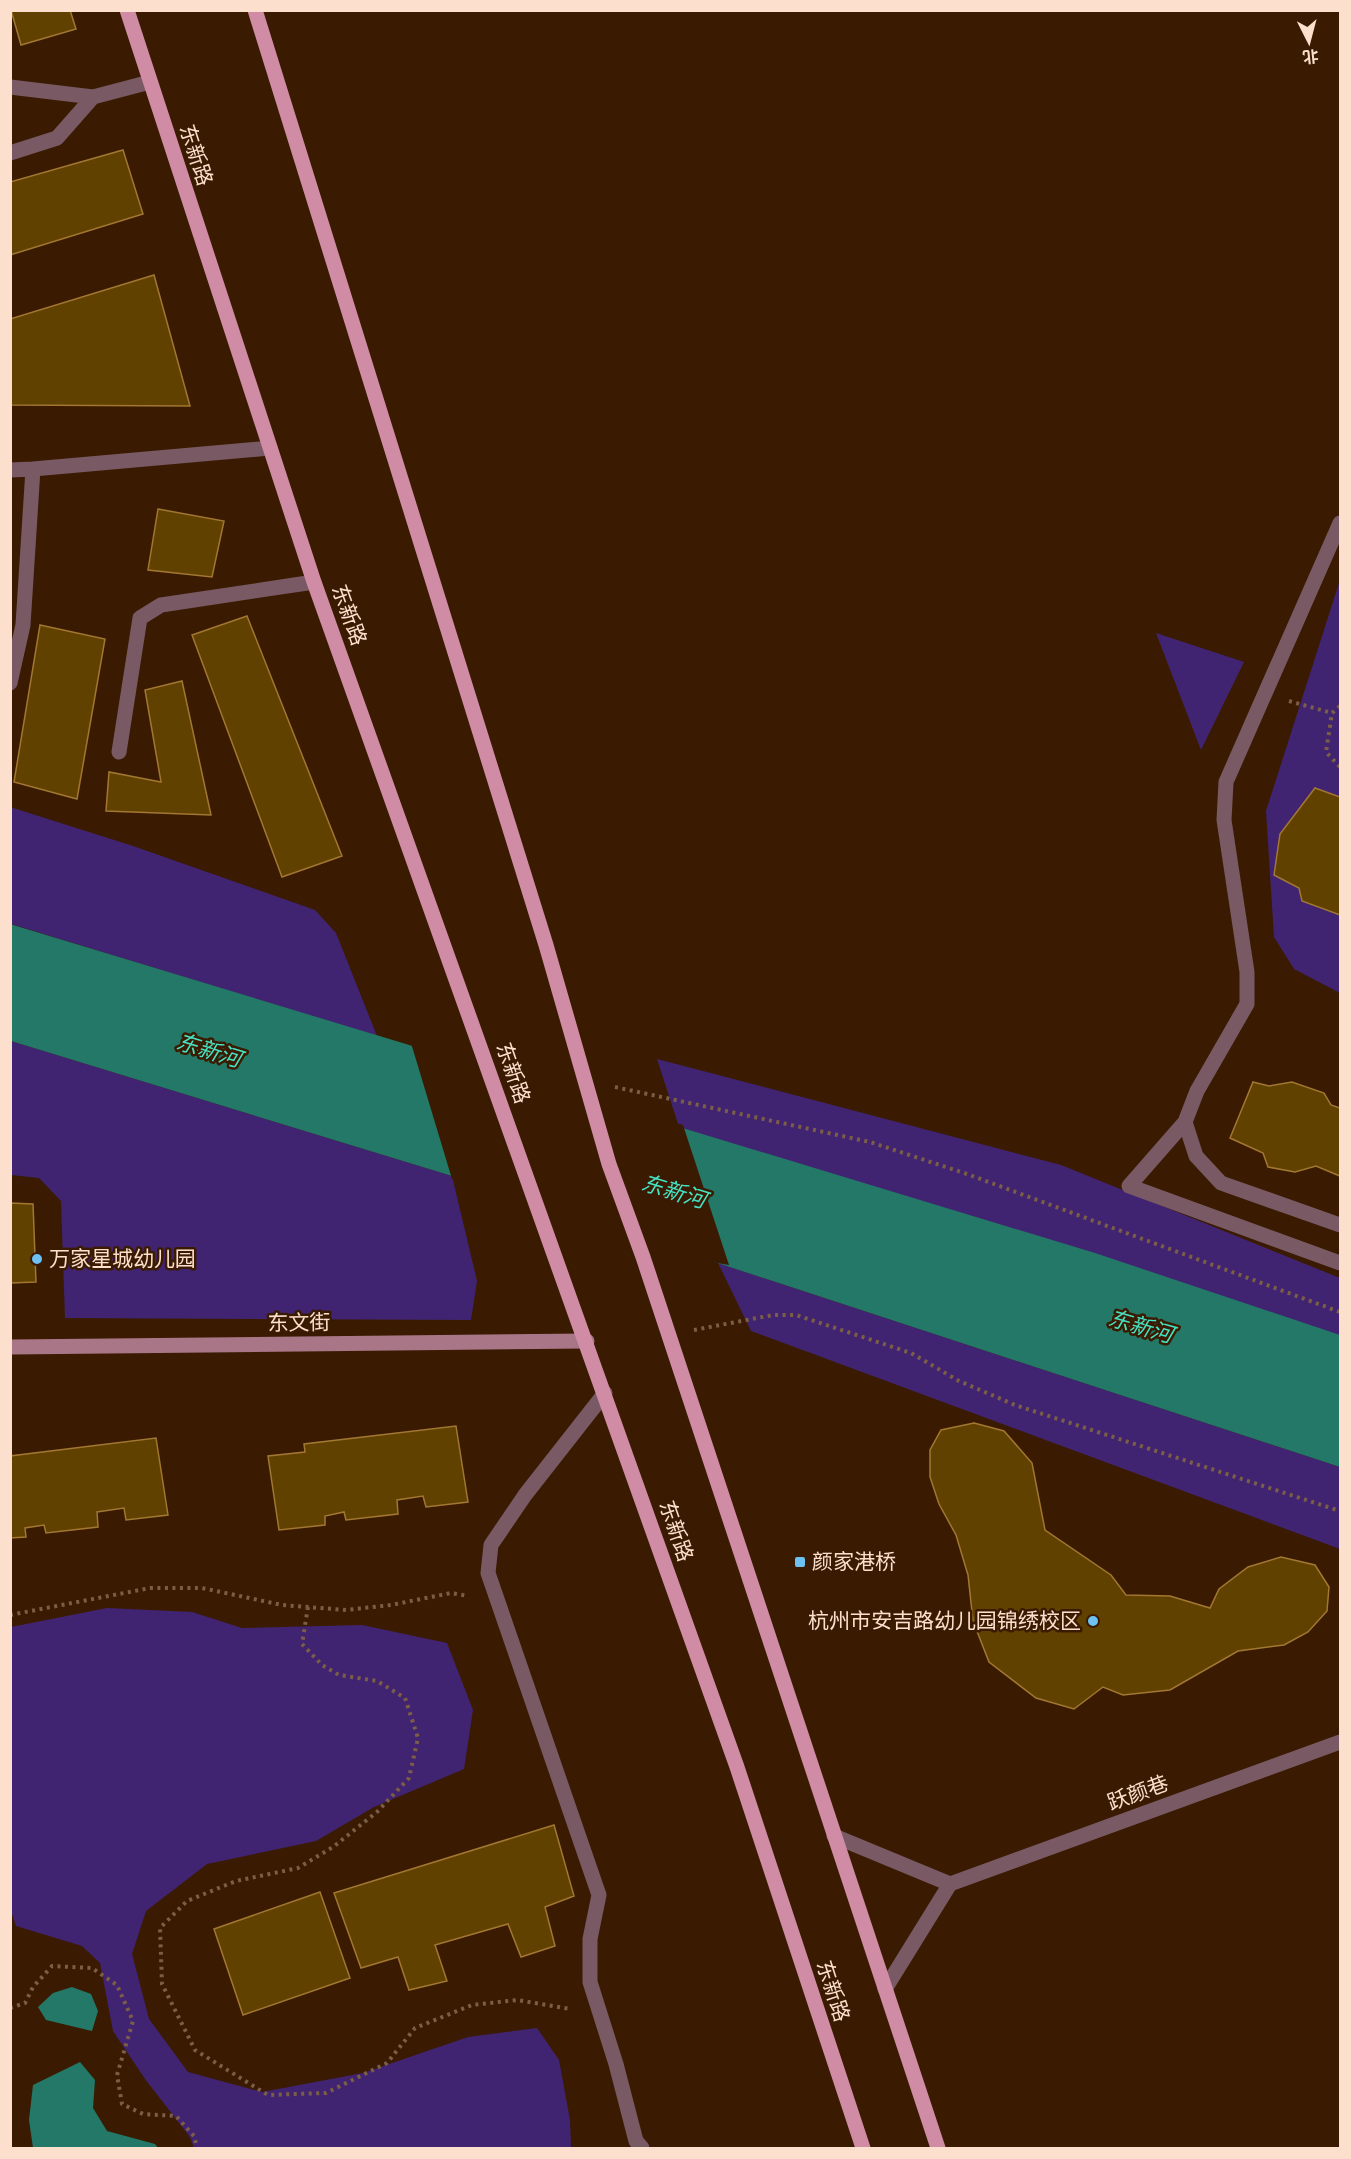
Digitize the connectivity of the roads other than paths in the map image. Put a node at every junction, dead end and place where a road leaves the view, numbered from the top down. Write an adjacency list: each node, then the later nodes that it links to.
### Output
1 (127, 10): 3 (main road, 东新路)
2 (255, 10): 21 (main road)
3 (150, 82): 5 (street); 7 (main road, 东新路)
4 (13, 84): 5 (street)
5 (93, 97): 6 (street)
6 (10, 153)
7 (270, 448): 8 (street); 11 (main road, 东新路)
8 (33, 469): 9 (street); 12 (street)
9 (10, 470)
10 (1341, 523): 14 (street)
11 (314, 582): 13 (street); 17 (main road, 东新路)
12 (10, 683)
13 (119, 752)
14 (1185, 1122): 15 (street); 16 (street)
15 (1341, 1225)
16 (1341, 1263)
17 (587, 1341): 18 (street, 东文街); 19 (main road, 东新路)
18 (10, 1347)
19 (605, 1393): 24 (street); 25 (main road, 东新路)
20 (1341, 1742): 22 (street, 跃颜巷)
21 (834, 1836): 22 (street); 23 (main road)
22 (950, 1884): 23 (street)
23 (885, 1989): 26 (main road)
24 (642, 2148)
25 (863, 2148)
26 (938, 2148)

